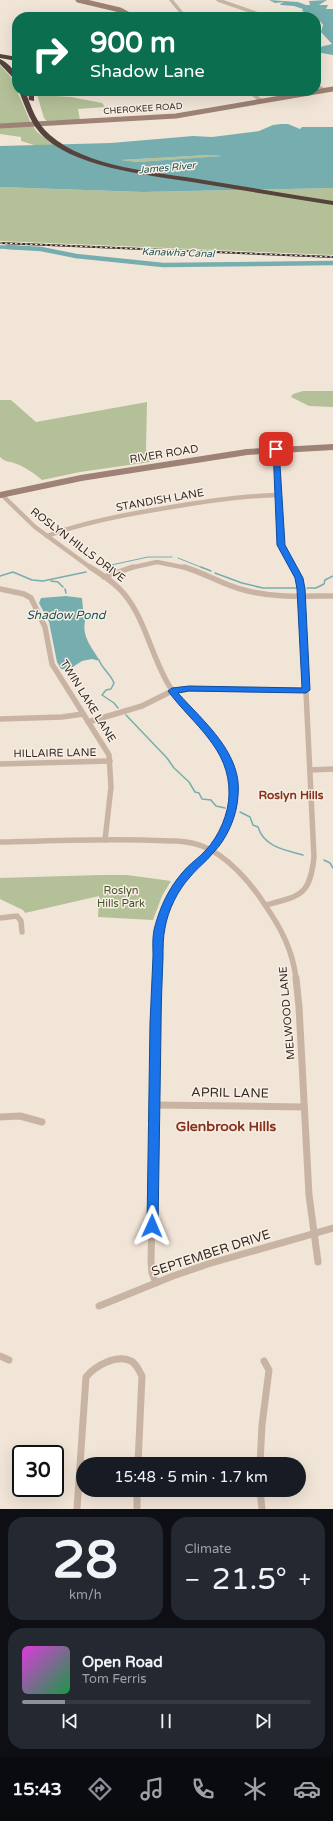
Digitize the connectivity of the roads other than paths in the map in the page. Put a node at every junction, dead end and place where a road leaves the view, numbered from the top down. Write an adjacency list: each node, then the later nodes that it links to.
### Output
1 (78, 0): 4 (street)
2 (171, 0): 7 (street)
3 (218, 0): 8 (street)
4 (89, 4): 5 (street); 6 (street)
5 (122, 12)
6 (124, 12)
7 (181, 12)
8 (253, 12)
9 (0, 56): 10 (highway); 12 (highway)
10 (12, 58)
11 (0, 61): 13 (highway)
12 (12, 66)
13 (12, 73)
14 (321, 88): 16 (street)
15 (333, 89): 16 (street, CHEROKEE ROAD)
16 (324, 90): 17 (street, CHEROKEE ROAD)
17 (321, 91)
18 (25, 96): 23 (highway)
19 (31, 96): 23 (highway)
20 (255, 96): 22 (street)
21 (290, 96): 22 (street, CHEROKEE ROAD)
22 (262, 101): 24 (street, CHEROKEE ROAD)
23 (37, 120): 25 (highway); 26 (highway)
24 (0, 126)
25 (333, 199)
26 (333, 203)
27 (333, 447): 28 (street, RIVER ROAD)
28 (276, 449): 29 (street, RIVER ROAD); 30 (street)
29 (1, 495): 31 (street, ROSLYN HILLS DRIVE)
30 (278, 495): 31 (street, STANDISH LANE); 34 (street)
31 (47, 536): 32 (street, ROSLYN HILLS DRIVE)
32 (104, 577): 34 (street); 37 (street, ROSLYN HILLS DRIVE)
33 (0, 589): 38 (street, TWIN LAKE LANE)
34 (302, 596): 35 (street); 36 (street)
35 (333, 596)
36 (306, 690): 37 (street); 43 (street)
37 (172, 691): 40 (street); 47 (street, ROSLYN HILLS DRIVE)
38 (83, 714): 39 (street); 40 (street, TWIN LAKE LANE)
39 (0, 719)
40 (88, 722): 41 (street, TWIN LAKE LANE)
41 (110, 762): 42 (street, HILLAIRE LANE); 45 (street, TWIN LAKE LANE)
42 (0, 764)
43 (310, 770): 44 (street); 48 (street)
44 (333, 770)
45 (105, 840): 46 (street); 47 (street, MELWOOD LANE)
46 (0, 842)
47 (211, 850): 48 (street, MELWOOD LANE); 51 (street, ROSLYN HILLS DRIVE)
48 (266, 906): 52 (street, MELWOOD LANE)
49 (0, 918): 50 (street)
50 (22, 932)
51 (155, 1105): 52 (street, APRIL LANE); 58 (street, ROSLYN HILLS DRIVE)
52 (304, 1107): 56 (street, MELWOOD LANE)
53 (0, 1117): 54 (street)
54 (42, 1122)
55 (333, 1228): 56 (street, SEPTEMBER DRIVE)
56 (315, 1233): 57 (street, MELWOOD LANE); 58 (street, SEPTEMBER DRIVE)
57 (318, 1262)
58 (156, 1283): 59 (street, SEPTEMBER DRIVE)
59 (99, 1306)
60 (0, 1356): 61 (street)
61 (9, 1360)
62 (264, 1361): 65 (street)
63 (81, 1457): 64 (street)
64 (138, 1457)
65 (260, 1457)
66 (78, 1497): 69 (street)
67 (137, 1497): 70 (street)
68 (261, 1497): 71 (street)
69 (77, 1509)
70 (136, 1509)
71 (262, 1509)

